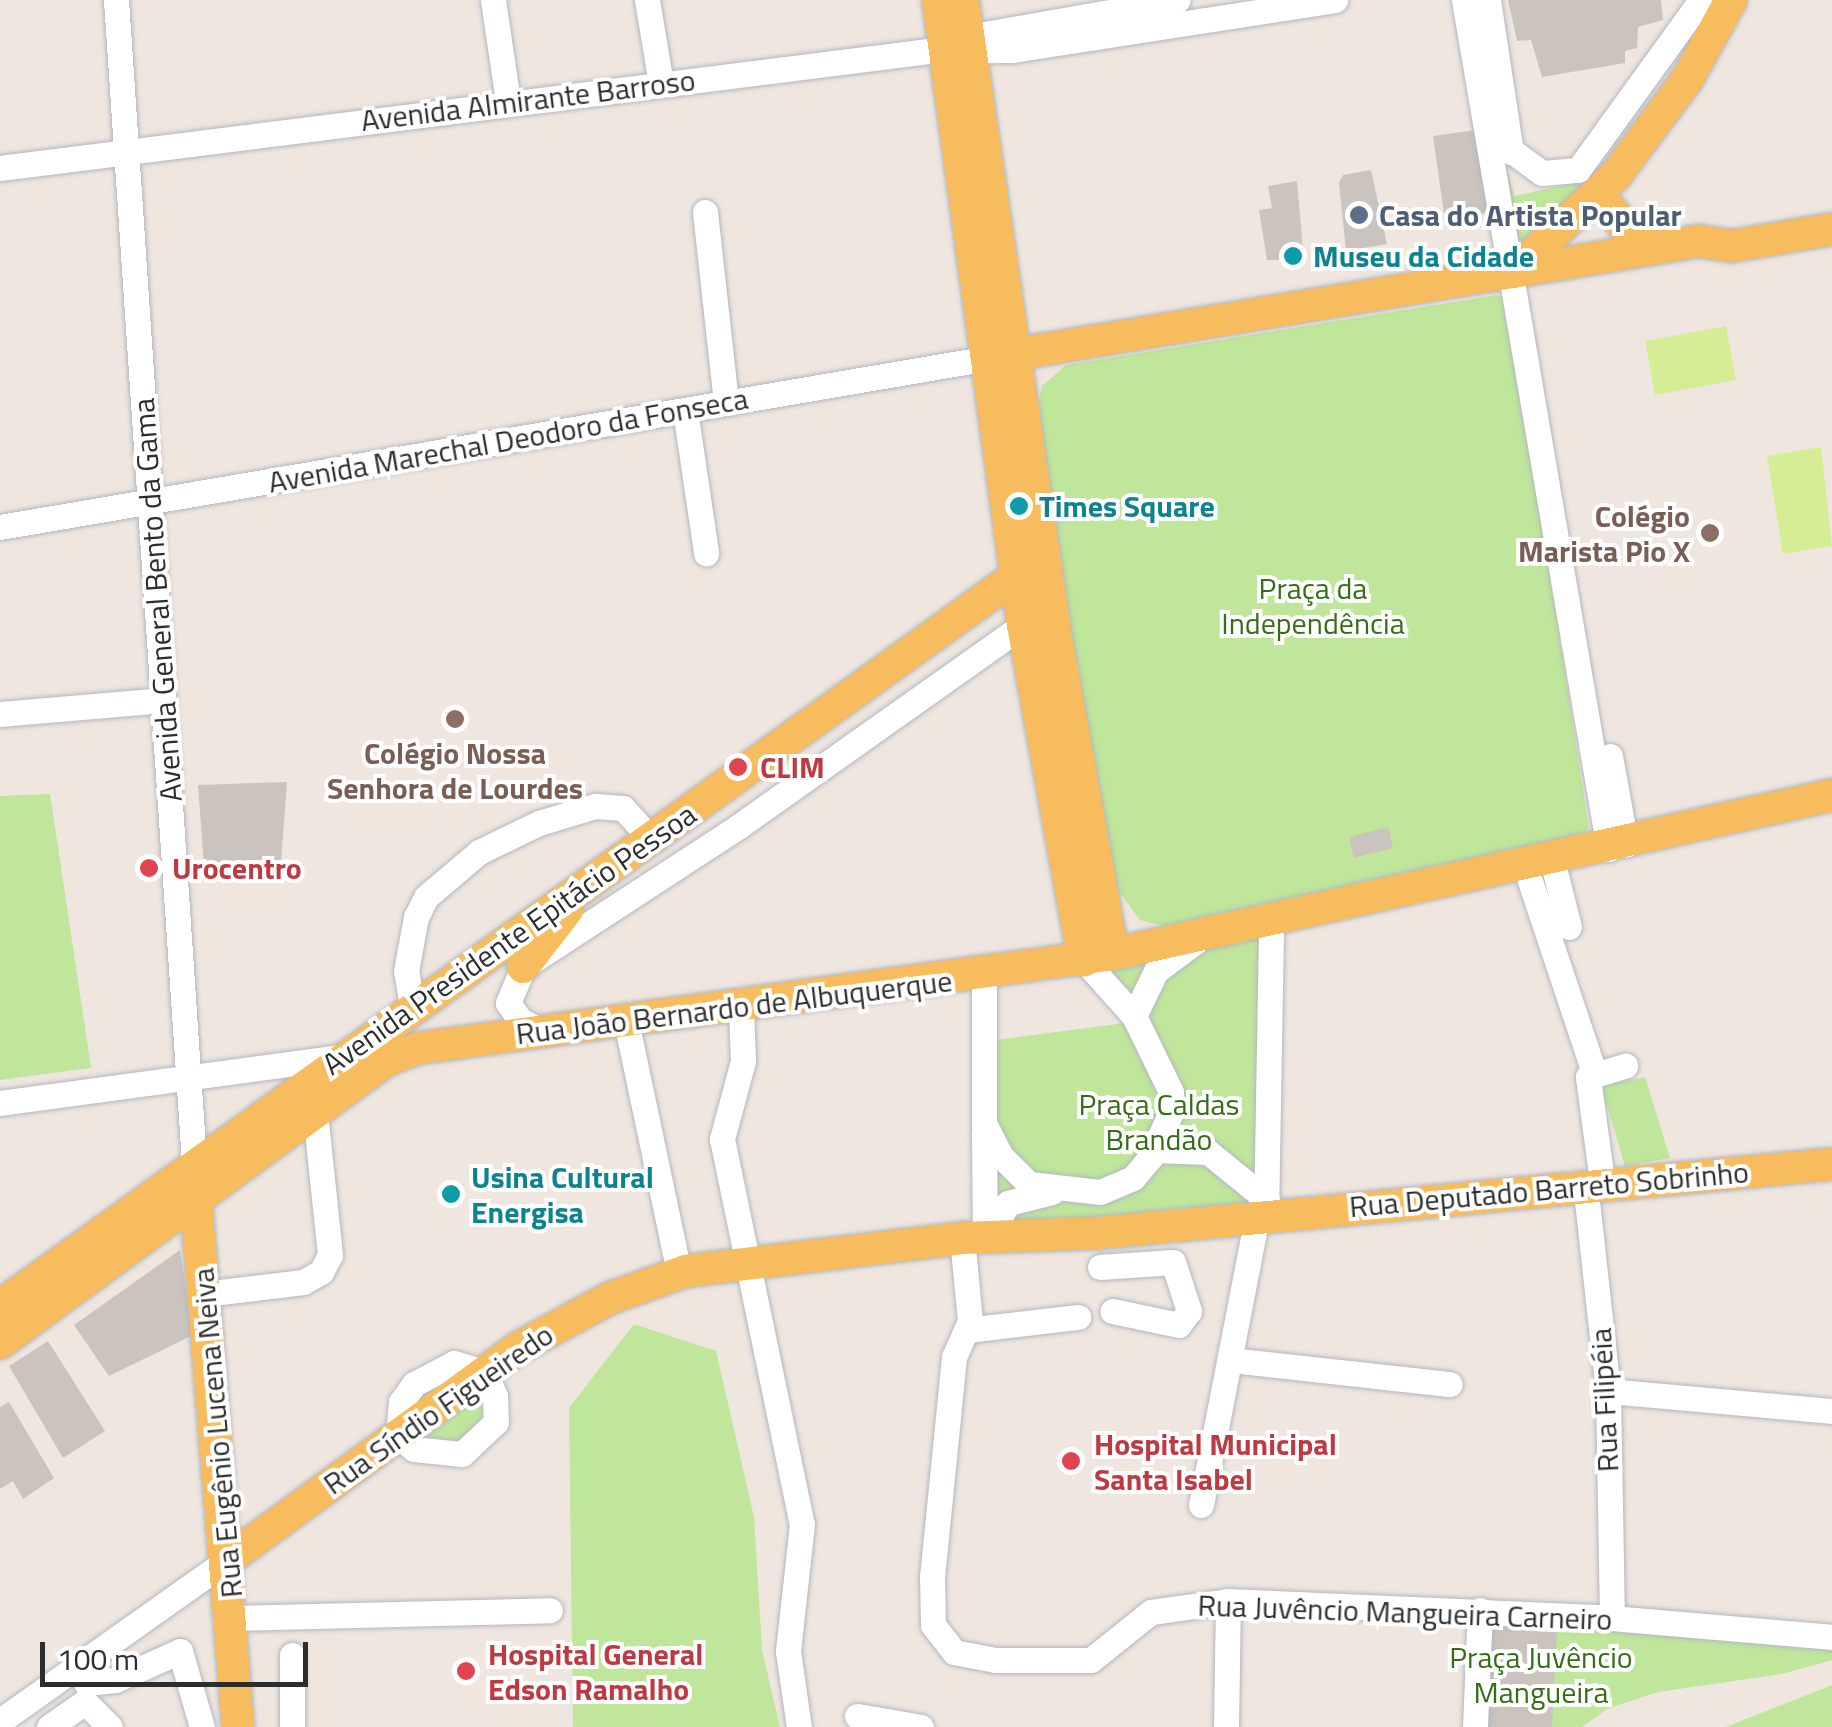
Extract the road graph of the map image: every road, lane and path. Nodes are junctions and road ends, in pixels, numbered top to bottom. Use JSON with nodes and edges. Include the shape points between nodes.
{"nodes":[{"id":1,"x":116,"y":0,"type":"edge"},
{"id":2,"x":493,"y":0,"type":"edge"},
{"id":3,"x":647,"y":0,"type":"edge"},
{"id":4,"x":938,"y":0,"type":"edge"},
{"id":5,"x":963,"y":0,"type":"edge"},
{"id":6,"x":1178,"y":0,"type":"edge"},
{"id":7,"x":1336,"y":0,"type":"edge"},
{"id":8,"x":1464,"y":0,"type":"edge"},
{"id":9,"x":1488,"y":0,"type":"edge"},
{"id":10,"x":1719,"y":3,"type":"edge"},
{"id":11,"x":952,"y":47,"type":"junction"},
{"id":12,"x":661,"y":84,"type":"junction"},
{"id":13,"x":508,"y":101,"type":"junction"},
{"id":14,"x":1490,"y":135,"type":"junction"},
{"id":15,"x":127,"y":148,"type":"junction"},
{"id":16,"x":1511,"y":152,"type":"junction"},
{"id":17,"x":0,"y":168,"type":"edge"},
{"id":18,"x":1588,"y":182,"type":"junction"},
{"id":19,"x":1832,"y":207,"type":"edge"},
{"id":20,"x":704,"y":212,"type":"dead end"},
{"id":21,"x":1832,"y":228,"type":"edge"},
{"id":22,"x":1699,"y":241,"type":"junction"},
{"id":23,"x":1658,"y":248,"type":"junction"},
{"id":24,"x":1520,"y":271,"type":"junction"},
{"id":25,"x":1002,"y":357,"type":"junction"},
{"id":26,"x":726,"y":403,"type":"junction"},
{"id":27,"x":685,"y":410,"type":"junction"},
{"id":28,"x":150,"y":501,"type":"junction"},
{"id":29,"x":0,"y":527,"type":"edge"},
{"id":30,"x":706,"y":553,"type":"dead end"},
{"id":31,"x":1020,"y":574,"type":"junction"},
{"id":32,"x":1023,"y":625,"type":"junction"},
{"id":33,"x":164,"y":700,"type":"junction"},
{"id":34,"x":0,"y":714,"type":"edge"},
{"id":35,"x":1832,"y":795,"type":"edge"},
{"id":36,"x":650,"y":838,"type":"junction"},
{"id":37,"x":1618,"y":846,"type":"junction"},
{"id":38,"x":1539,"y":863,"type":"junction"},
{"id":39,"x":592,"y":879,"type":"junction"},
{"id":40,"x":1270,"y":921,"type":"junction"},
{"id":41,"x":1569,"y":926,"type":"dead end"},
{"id":42,"x":1204,"y":937,"type":"junction"},
{"id":43,"x":1098,"y":957,"type":"junction"},
{"id":44,"x":523,"y":967,"type":"junction"},
{"id":45,"x":984,"y":976,"type":"junction"},
{"id":46,"x":412,"y":1007,"type":"junction"},
{"id":47,"x":740,"y":1008,"type":"junction"},
{"id":48,"x":1134,"y":1016,"type":"junction"},
{"id":49,"x":626,"y":1021,"type":"junction"},
{"id":50,"x":541,"y":1031,"type":"junction"},
{"id":51,"x":342,"y":1057,"type":"junction"},
{"id":52,"x":386,"y":1060,"type":"joint"},
{"id":53,"x":1625,"y":1066,"type":"dead end"},
{"id":54,"x":1594,"y":1072,"type":"junction"},
{"id":55,"x":188,"y":1080,"type":"junction"},
{"id":56,"x":0,"y":1104,"type":"edge"},
{"id":57,"x":315,"y":1112,"type":"junction"},
{"id":58,"x":984,"y":1123,"type":"junction"},
{"id":59,"x":1155,"y":1150,"type":"junction"},
{"id":60,"x":195,"y":1164,"type":"junction"},
{"id":61,"x":1832,"y":1164,"type":"edge"},
{"id":62,"x":1593,"y":1182,"type":"junction"},
{"id":63,"x":1078,"y":1192,"type":"junction"},
{"id":64,"x":196,"y":1200,"type":"junction"},
{"id":65,"x":1264,"y":1212,"type":"junction"},
{"id":66,"x":1090,"y":1233,"type":"junction"},
{"id":67,"x":979,"y":1236,"type":"junction"},
{"id":68,"x":752,"y":1260,"type":"junction"},
{"id":69,"x":678,"y":1266,"type":"junction"},
{"id":70,"x":1100,"y":1267,"type":"dead end"},
{"id":71,"x":204,"y":1294,"type":"junction"},
{"id":72,"x":0,"y":1306,"type":"edge"},
{"id":73,"x":1112,"y":1312,"type":"dead end"},
{"id":74,"x":1078,"y":1317,"type":"dead end"},
{"id":75,"x":967,"y":1330,"type":"junction"},
{"id":76,"x":0,"y":1343,"type":"edge"},
{"id":77,"x":1231,"y":1360,"type":"junction"},
{"id":78,"x":484,"y":1372,"type":"junction"},
{"id":79,"x":1450,"y":1384,"type":"dead end"},
{"id":80,"x":1608,"y":1391,"type":"junction"},
{"id":81,"x":1832,"y":1411,"type":"edge"},
{"id":82,"x":398,"y":1436,"type":"junction"},
{"id":83,"x":1201,"y":1505,"type":"dead end"},
{"id":84,"x":226,"y":1561,"type":"junction"},
{"id":85,"x":1228,"y":1600,"type":"junction"},
{"id":86,"x":550,"y":1610,"type":"dead end"},
{"id":87,"x":1480,"y":1610,"type":"junction"},
{"id":88,"x":233,"y":1618,"type":"junction"},
{"id":89,"x":1612,"y":1618,"type":"junction"},
{"id":90,"x":1832,"y":1637,"type":"edge"},
{"id":91,"x":292,"y":1655,"type":"dead end"},
{"id":92,"x":86,"y":1683,"type":"junction"},
{"id":93,"x":856,"y":1716,"type":"dead end"},
{"id":94,"x":0,"y":1721,"type":"edge"},
{"id":95,"x":48,"y":1727,"type":"edge"},
{"id":96,"x":110,"y":1727,"type":"edge"},
{"id":97,"x":202,"y":1727,"type":"edge"},
{"id":98,"x":238,"y":1727,"type":"edge"},
{"id":99,"x":292,"y":1727,"type":"edge"},
{"id":100,"x":799,"y":1727,"type":"edge"},
{"id":101,"x":921,"y":1727,"type":"edge"},
{"id":102,"x":1226,"y":1727,"type":"edge"},
{"id":103,"x":1475,"y":1727,"type":"edge"}],
"edges":[{"from":1,"to":15,"type":"street","name":"Avenida General Bento da Gama"},
{"from":2,"to":13,"type":"street"},
{"from":3,"to":12,"type":"street"},
{"from":4,"to":11,"type":"main road"},
{"from":5,"to":11,"type":"main road"},
{"from":6,"to":11,"type":"street","name":"Avenida Almirante Barroso"},
{"from":7,"to":11,"type":"street","name":"Avenida Almirante Barroso"},
{"from":8,"to":14,"type":"street"},
{"from":9,"to":16,"type":"street"},
{"from":10,"to":18,"type":"main road","via":[[1688,78]]},
{"from":11,"to":12,"type":"street","name":"Avenida Almirante Barroso"},
{"from":11,"to":25,"type":"main road"},
{"from":12,"to":13,"type":"street","name":"Avenida Almirante Barroso"},
{"from":13,"to":15,"type":"street","name":"Avenida Almirante Barroso"},
{"from":14,"to":16,"type":"street"},
{"from":14,"to":24,"type":"street"},
{"from":15,"to":17,"type":"street","name":"Avenida Almirante Barroso"},
{"from":15,"to":28,"type":"street","name":"Avenida General Bento da Gama"},
{"from":16,"to":18,"type":"street","via":[[1542,173]]},
{"from":18,"to":23,"type":"main road","via":[[1625,228]]},
{"from":18,"to":24,"type":"main road"},
{"from":19,"to":22,"type":"main road","via":[[1728,225]]},
{"from":20,"to":26,"type":"street"},
{"from":21,"to":22,"type":"main road","via":[[1732,246]]},
{"from":22,"to":23,"type":"main road"},
{"from":23,"to":24,"type":"main road"},
{"from":24,"to":25,"type":"main road"},
{"from":24,"to":37,"type":"street","via":[[1557,564]]},
{"from":25,"to":26,"type":"street","name":"Avenida Marechal Deodoro da Fonseca"},
{"from":25,"to":31,"type":"main road"},
{"from":25,"to":43,"type":"main road","via":[[1056,644]]},
{"from":26,"to":27,"type":"street","name":"Avenida Marechal Deodoro da Fonseca"},
{"from":27,"to":28,"type":"street","name":"Avenida Marechal Deodoro da Fonseca"},
{"from":27,"to":30,"type":"street"},
{"from":28,"to":29,"type":"street","name":"Avenida Marechal Deodoro da Fonseca"},
{"from":28,"to":33,"type":"street","name":"Avenida General Bento da Gama"},
{"from":31,"to":32,"type":"main road"},
{"from":31,"to":36,"type":"main road","name":"Avenida Presidente Epitácio Pessoa"},
{"from":32,"to":43,"type":"main road"},
{"from":32,"to":44,"type":"street","name":"Avenida Presidente Epitácio Pessoa","via":[[739,826]]},
{"from":33,"to":34,"type":"street"},
{"from":33,"to":55,"type":"street","name":"Avenida General Bento da Gama"},
{"from":35,"to":37,"type":"main road"},
{"from":36,"to":39,"type":"main road","name":"Avenida Presidente Epitácio Pessoa"},
{"from":36,"to":46,"type":"street","via":[[623,808],[595,806],[539,822],[465,862],[426,897],[416,918],[406,971]]},
{"from":37,"to":38,"type":"main road"},
{"from":38,"to":40,"type":"main road"},
{"from":38,"to":41,"type":"street"},
{"from":38,"to":54,"type":"street","name":"Rua Filipéia"},
{"from":39,"to":44,"type":"main road"},
{"from":39,"to":46,"type":"main road","name":"Avenida Presidente Epitácio Pessoa"},
{"from":40,"to":42,"type":"main road"},
{"from":40,"to":65,"type":"street"},
{"from":42,"to":43,"type":"main road"},
{"from":42,"to":48,"type":"street","via":[[1156,971]]},
{"from":43,"to":45,"type":"main road","name":"Rua João Bernardo de Albuquerque"},
{"from":43,"to":48,"type":"street"},
{"from":44,"to":50,"type":"street","name":"Avenida Presidente Epitácio Pessoa","via":[[508,1003],[520,1020]]},
{"from":45,"to":47,"type":"main road","name":"Rua João Bernardo de Albuquerque"},
{"from":45,"to":58,"type":"street"},
{"from":46,"to":51,"type":"main road","name":"Avenida Presidente Epitácio Pessoa"},
{"from":47,"to":49,"type":"main road","name":"Rua João Bernardo de Albuquerque"},
{"from":47,"to":68,"type":"street","via":[[743,1061],[722,1139]]},
{"from":48,"to":59,"type":"street","via":[[1171,1092],[1171,1112]]},
{"from":49,"to":50,"type":"main road","name":"Rua João Bernardo de Albuquerque"},
{"from":49,"to":69,"type":"street"},
{"from":50,"to":52,"type":"main road","name":"Rua João Bernardo de Albuquerque","via":[[419,1048]]},
{"from":51,"to":55,"type":"street"},
{"from":51,"to":60,"type":"main road","name":"Avenida Presidente Epitácio Pessoa"},
{"from":52,"to":57,"type":"main road","name":"Avenida Presidente Epitácio Pessoa"},
{"from":53,"to":54,"type":"street"},
{"from":54,"to":62,"type":"street","name":"Rua Filipéia","via":[[1588,1084]]},
{"from":55,"to":56,"type":"street"},
{"from":55,"to":60,"type":"street","name":"Avenida General Bento da Gama"},
{"from":57,"to":64,"type":"main road","name":"Avenida Presidente Epitácio Pessoa"},
{"from":57,"to":71,"type":"street","via":[[330,1256],[322,1272],[303,1282]]},
{"from":58,"to":63,"type":"street","via":[[1014,1175]]},
{"from":58,"to":67,"type":"street"},
{"from":59,"to":63,"type":"street","via":[[1134,1178]]},
{"from":59,"to":65,"type":"street","via":[[1208,1152]]},
{"from":60,"to":64,"type":"street","name":"Avenida General Bento da Gama"},
{"from":60,"to":72,"type":"main road","name":"Avenida Presidente Epitácio Pessoa"},
{"from":61,"to":62,"type":"main road","name":"Rua Deputado Barreto Sobrinho"},
{"from":62,"to":65,"type":"main road","name":"Rua Deputado Barreto Sobrinho"},
{"from":62,"to":80,"type":"street","name":"Rua Filipéia"},
{"from":63,"to":66,"type":"street","via":[[1071,1216]]},
{"from":63,"to":67,"type":"street","via":[[1008,1204]]},
{"from":64,"to":71,"type":"main road","name":"Rua Eugênio Lucena Neiva"},
{"from":64,"to":76,"type":"main road","name":"Avenida Presidente Epitácio Pessoa"},
{"from":65,"to":66,"type":"main road"},
{"from":65,"to":77,"type":"street"},
{"from":66,"to":67,"type":"main road"},
{"from":67,"to":68,"type":"main road","name":"Rua Síndio Figueiredo"},
{"from":67,"to":75,"type":"street","name":"Rua Juvêncio Mangueira Carneiro"},
{"from":68,"to":69,"type":"main road","name":"Rua Síndio Figueiredo"},
{"from":68,"to":100,"type":"street","via":[[802,1524],[788,1651]]},
{"from":69,"to":78,"type":"main road","name":"Rua Síndio Figueiredo","via":[[562,1321]]},
{"from":70,"to":73,"type":"street","via":[[1173,1262],[1189,1312],[1179,1325]]},
{"from":71,"to":84,"type":"main road","name":"Rua Eugênio Lucena Neiva"},
{"from":74,"to":75,"type":"street"},
{"from":75,"to":85,"type":"street","name":"Rua Juvêncio Mangueira Carneiro","via":[[954,1357],[937,1482],[933,1625],[954,1652],[995,1660],[1090,1660],[1151,1612]]},
{"from":77,"to":79,"type":"street"},
{"from":77,"to":83,"type":"street"},
{"from":78,"to":82,"type":"main road","name":"Rua Síndio Figueiredo"},
{"from":78,"to":82,"type":"street","via":[[495,1396],[496,1422],[479,1444],[444,1456],[414,1450]]},
{"from":80,"to":81,"type":"street"},
{"from":80,"to":89,"type":"street","name":"Rua Filipéia"},
{"from":82,"to":84,"type":"main road","name":"Rua Síndio Figueiredo"},
{"from":84,"to":88,"type":"main road","name":"Rua Eugênio Lucena Neiva"},
{"from":84,"to":92,"type":"street"},
{"from":85,"to":87,"type":"street","name":"Rua Juvêncio Mangueira Carneiro"},
{"from":85,"to":102,"type":"street"},
{"from":86,"to":88,"type":"street"},
{"from":87,"to":89,"type":"street","name":"Rua Juvêncio Mangueira Carneiro"},
{"from":87,"to":103,"type":"street"},
{"from":88,"to":98,"type":"main road","name":"Rua Eugênio Lucena Neiva"},
{"from":89,"to":90,"type":"street","name":"Rua Juvêncio Mangueira Carneiro"},
{"from":91,"to":99,"type":"street"},
{"from":92,"to":94,"type":"street"},
{"from":92,"to":95,"type":"street"},
{"from":92,"to":96,"type":"street"},
{"from":92,"to":97,"type":"street","via":[[115,1680],[180,1651]]},
{"from":93,"to":101,"type":"street"}]}
